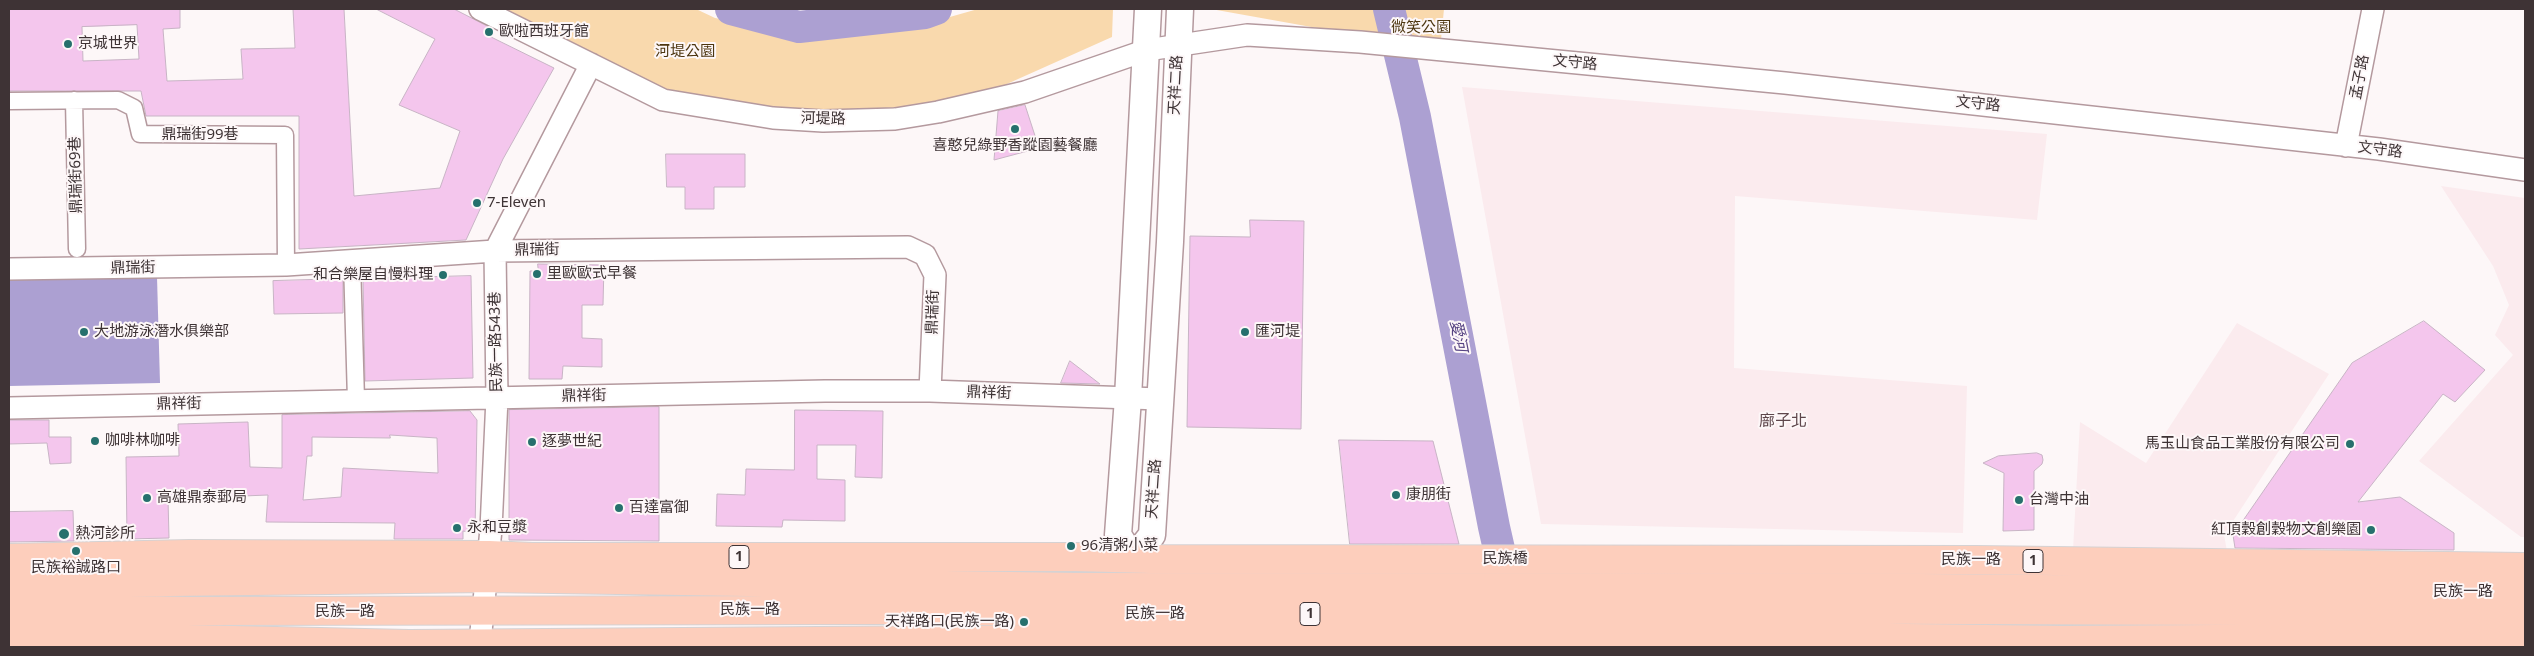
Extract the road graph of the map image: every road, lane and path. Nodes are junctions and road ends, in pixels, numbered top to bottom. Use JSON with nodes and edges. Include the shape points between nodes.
{"nodes":[{"id":1,"x":480,"y":9,"type":"edge"},
{"id":2,"x":1148,"y":9,"type":"edge"},
{"id":3,"x":1180,"y":9,"type":"edge"},
{"id":4,"x":2373,"y":9,"type":"edge"},
{"id":5,"x":1178,"y":44,"type":"junction"},
{"id":6,"x":1147,"y":50,"type":"junction"},
{"id":7,"x":591,"y":64,"type":"junction"},
{"id":8,"x":74,"y":100,"type":"junction"},
{"id":9,"x":9,"y":101,"type":"edge"},
{"id":10,"x":2346,"y":146,"type":"junction"},
{"id":11,"x":2525,"y":170,"type":"edge"},
{"id":12,"x":77,"y":249,"type":"dead end"},
{"id":13,"x":495,"y":251,"type":"junction"},
{"id":14,"x":352,"y":261,"type":"junction"},
{"id":15,"x":286,"y":265,"type":"junction"},
{"id":16,"x":9,"y":268,"type":"edge"},
{"id":17,"x":930,"y":391,"type":"junction"},
{"id":18,"x":497,"y":398,"type":"junction"},
{"id":19,"x":1128,"y":398,"type":"junction"},
{"id":20,"x":1160,"y":399,"type":"junction"},
{"id":21,"x":356,"y":400,"type":"junction"},
{"id":22,"x":9,"y":408,"type":"edge"},
{"id":23,"x":9,"y":558,"type":"edge"},
{"id":24,"x":1460,"y":558,"type":"junction"},
{"id":25,"x":1133,"y":559,"type":"junction"},
{"id":26,"x":1541,"y":559,"type":"joint"},
{"id":27,"x":2087,"y":562,"type":"junction"},
{"id":28,"x":488,"y":566,"type":"junction"},
{"id":29,"x":2525,"y":567,"type":"edge"},
{"id":30,"x":9,"y":584,"type":"edge"},
{"id":31,"x":1131,"y":588,"type":"junction"},
{"id":32,"x":1465,"y":588,"type":"junction"},
{"id":33,"x":2089,"y":590,"type":"junction"},
{"id":34,"x":2525,"y":593,"type":"edge"},
{"id":35,"x":2402,"y":602,"type":"junction"},
{"id":36,"x":9,"y":608,"type":"edge"},
{"id":37,"x":483,"y":611,"type":"junction"},
{"id":38,"x":2218,"y":611,"type":"junction"},
{"id":39,"x":1551,"y":612,"type":"junction"},
{"id":40,"x":2525,"y":612,"type":"edge"},
{"id":41,"x":1128,"y":634,"type":"edge"},
{"id":42,"x":9,"y":635,"type":"edge"},
{"id":43,"x":2525,"y":637,"type":"edge"},
{"id":44,"x":2219,"y":639,"type":"junction"},
{"id":45,"x":480,"y":642,"type":"junction"}],
"edges":[{"from":1,"to":7,"type":"street","name":"河堤路"},
{"from":2,"to":6,"type":"street","name":"天祥二路"},
{"from":3,"to":5,"type":"street","name":"天祥二路"},
{"from":4,"to":10,"type":"street","name":"孟子路"},
{"from":5,"to":6,"type":"street","name":"河堤路"},
{"from":5,"to":10,"type":"street","name":"文守路","via":[[1247,35],[1360,42],[1786,83]]},
{"from":5,"to":20,"type":"street","name":"天祥二路"},
{"from":6,"to":7,"type":"street","name":"河堤路","via":[[974,105],[895,119],[823,121],[773,118],[663,100]]},
{"from":6,"to":19,"type":"street","name":"天祥二路"},
{"from":7,"to":13,"type":"street","name":"民族一路543巷"},
{"from":8,"to":9,"type":"street","name":"鼎瑞街99巷"},
{"from":8,"to":12,"type":"street","name":"鼎瑞街69巷"},
{"from":8,"to":15,"type":"street","name":"鼎瑞街99巷","via":[[118,100],[134,108],[140,134],[284,136]]},
{"from":10,"to":11,"type":"street","name":"文守路"},
{"from":13,"to":14,"type":"street","name":"鼎瑞街"},
{"from":13,"to":17,"type":"street","name":"鼎瑞街","via":[[908,247],[925,255],[935,275]]},
{"from":13,"to":18,"type":"street","name":"民族一路543巷"},
{"from":14,"to":15,"type":"street","name":"鼎瑞街"},
{"from":14,"to":21,"type":"street"},
{"from":15,"to":16,"type":"street","name":"鼎瑞街"},
{"from":17,"to":18,"type":"street","name":"鼎祥街","via":[[825,390]]},
{"from":17,"to":19,"type":"street","name":"鼎祥街"},
{"from":18,"to":21,"type":"street","name":"鼎祥街"},
{"from":18,"to":28,"type":"street","name":"民族一路543巷"},
{"from":19,"to":20,"type":"street","name":"鼎祥街"},
{"from":19,"to":25,"type":"street","name":"天祥二路","via":[[1118,535]]},
{"from":20,"to":25,"type":"street","name":"天祥二路","via":[[1152,535]]},
{"from":21,"to":22,"type":"street","name":"鼎祥街"},
{"from":23,"to":28,"type":"main road","name":"民族一路","number":"1","via":[[189,554]]},
{"from":24,"to":25,"type":"main road","name":"民族一路","number":"1"},
{"from":24,"to":26,"type":"main road","name":"民族橋","number":"1"},
{"from":24,"to":32,"type":"main road"},
{"from":25,"to":28,"type":"main road","name":"民族一路","number":"1","via":[[532,557]]},
{"from":25,"to":31,"type":"street"},
{"from":26,"to":27,"type":"main road","name":"民族一路","number":"1"},
{"from":27,"to":33,"type":"main road"},
{"from":27,"to":35,"type":"main road","name":"民族一路","number":"1"},
{"from":28,"to":30,"type":"main road","name":"民族一路","number":"1"},
{"from":28,"to":31,"type":"main road","name":"民族一路","number":"1"},
{"from":28,"to":37,"type":"street","name":"民族一路543巷"},
{"from":29,"to":35,"type":"main road","name":"民族一路","number":"1"},
{"from":31,"to":32,"type":"main road","name":"民族一路","number":"1"},
{"from":31,"to":41,"type":"street"},
{"from":32,"to":39,"type":"main road","name":"民族橋","number":"1"},
{"from":33,"to":35,"type":"main road","name":"民族一路","number":"1"},
{"from":33,"to":39,"type":"main road","name":"民族一路","number":"1"},
{"from":34,"to":35,"type":"main road","name":"民族一路","number":"1"},
{"from":35,"to":38,"type":"main road","name":"民族一路","number":"1"},
{"from":35,"to":40,"type":"main road","name":"民族一路","number":"1"},
{"from":35,"to":43,"type":"main road","name":"民族一路","number":"1"},
{"from":35,"to":44,"type":"main road","name":"民族一路","number":"1"},
{"from":36,"to":37,"type":"main road","name":"民族一路","number":"1"},
{"from":37,"to":41,"type":"main road","name":"民族一路","number":"1","via":[[914,610]]},
{"from":37,"to":45,"type":"street","name":"民族一路543巷"},
{"from":38,"to":39,"type":"main road","name":"民族一路","number":"1","via":[[1695,609]]},
{"from":38,"to":44,"type":"main road"},
{"from":39,"to":41,"type":"main road","name":"民族一路","number":"1","via":[[1497,625]]},
{"from":39,"to":44,"type":"main road","name":"民族一路","number":"1","via":[[1750,636]]},
{"from":41,"to":45,"type":"main road","name":"民族一路","number":"1"},
{"from":42,"to":45,"type":"main road","name":"民族一路","number":"1"}]}
